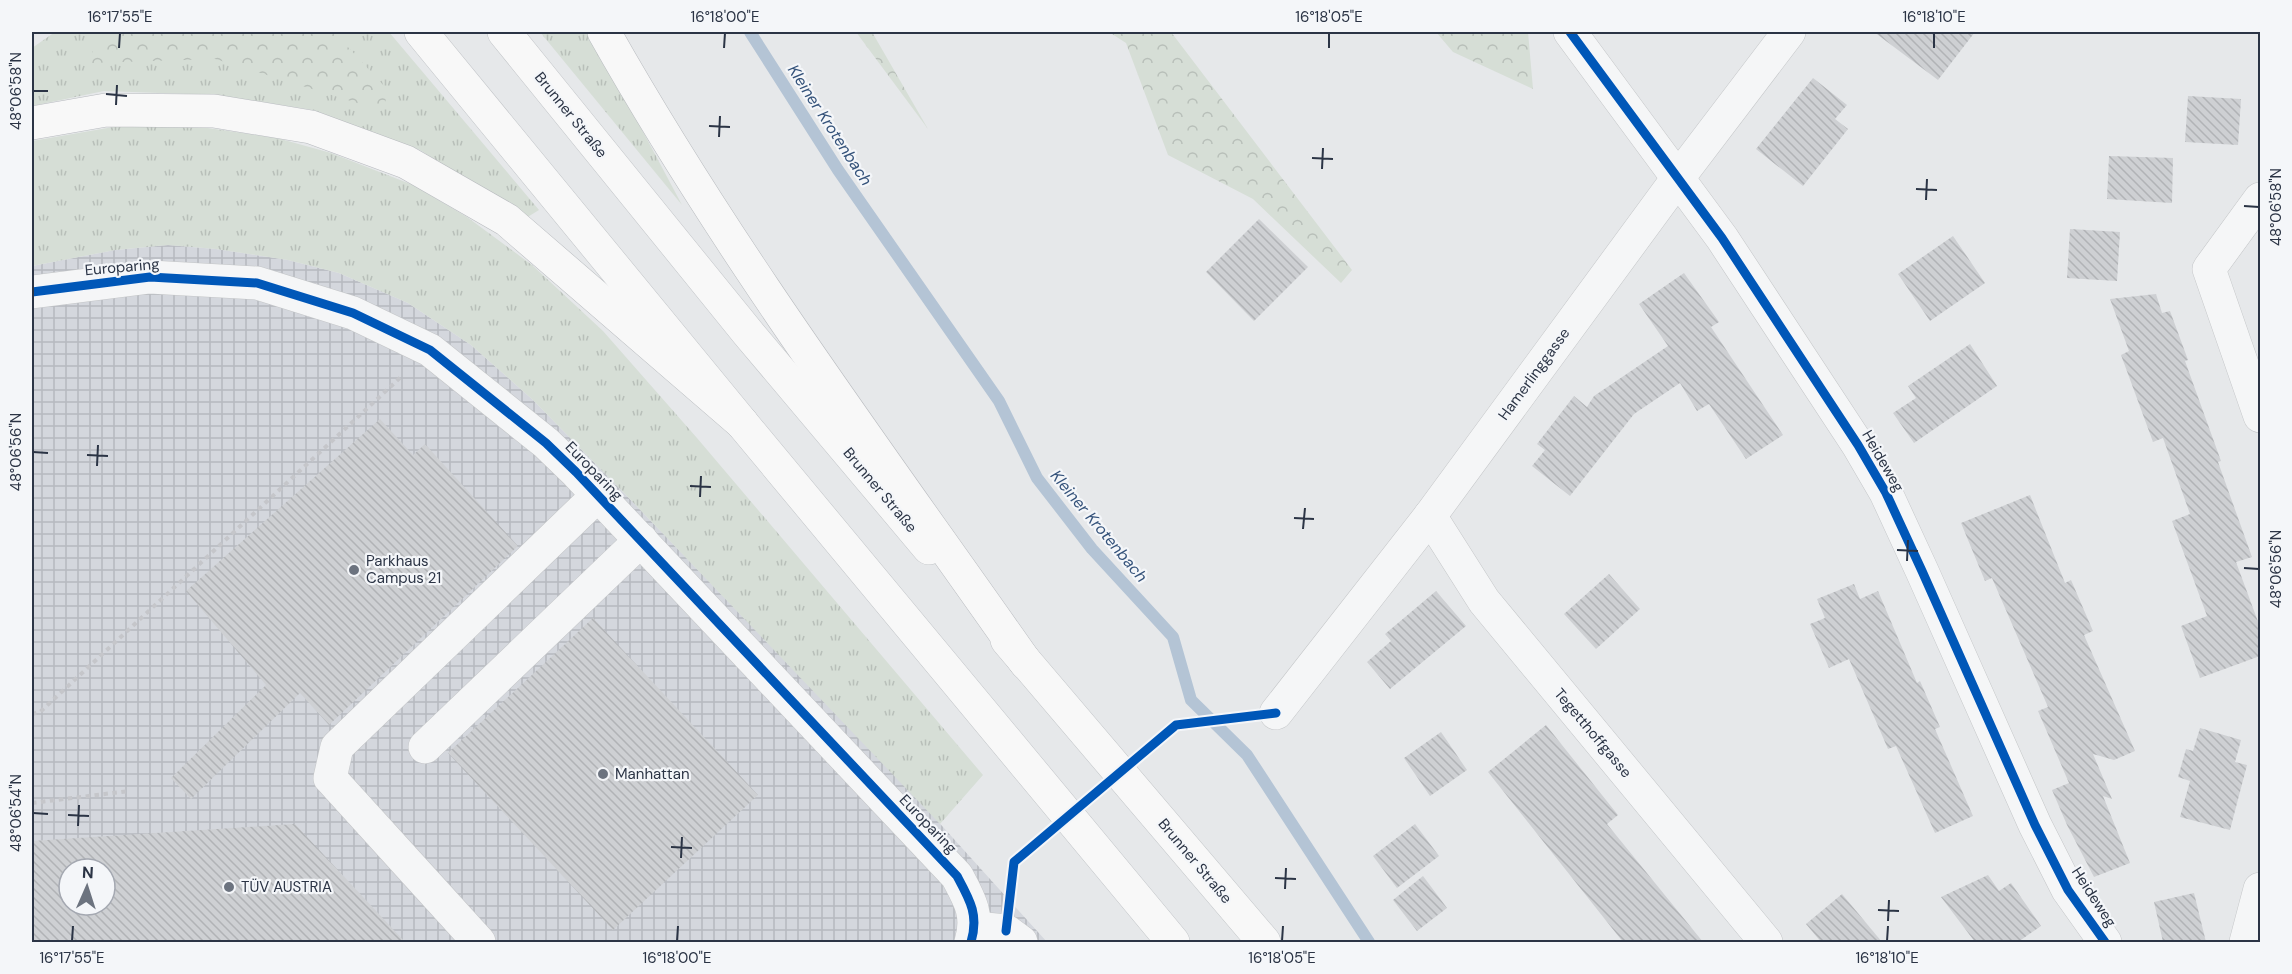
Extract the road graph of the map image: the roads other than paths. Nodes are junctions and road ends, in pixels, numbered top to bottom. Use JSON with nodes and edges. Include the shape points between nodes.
{"nodes":[{"id":1,"x":421,"y":32,"type":"edge"},
{"id":2,"x":504,"y":32,"type":"edge"},
{"id":3,"x":604,"y":32,"type":"edge"},
{"id":4,"x":1570,"y":32,"type":"edge"},
{"id":5,"x":1789,"y":32,"type":"edge"},
{"id":6,"x":32,"y":123,"type":"edge"},
{"id":7,"x":1678,"y":178,"type":"junction"},
{"id":8,"x":2260,"y":199,"type":"edge"},
{"id":9,"x":32,"y":292,"type":"edge"},
{"id":10,"x":2260,"y":416,"type":"edge"},
{"id":11,"x":742,"y":423,"type":"junction"},
{"id":12,"x":597,"y":495,"type":"junction"},
{"id":13,"x":1430,"y":516,"type":"junction"},
{"id":14,"x":641,"y":540,"type":"junction"},
{"id":15,"x":1026,"y":663,"type":"junction"},
{"id":16,"x":1276,"y":713,"type":"dead end"},
{"id":17,"x":425,"y":747,"type":"dead end"},
{"id":18,"x":2260,"y":889,"type":"edge"},
{"id":19,"x":972,"y":924,"type":"edge"},
{"id":20,"x":479,"y":942,"type":"edge"},
{"id":21,"x":1021,"y":942,"type":"edge"},
{"id":22,"x":1173,"y":942,"type":"edge"},
{"id":23,"x":1264,"y":942,"type":"edge"},
{"id":24,"x":1766,"y":942,"type":"edge"},
{"id":25,"x":2105,"y":942,"type":"edge"},
{"id":26,"x":2246,"y":942,"type":"edge"}],
"edges":[{"from":1,"to":11,"type":"main road"},
{"from":2,"to":15,"type":"main road","name":"Brunner Straße","via":[[748,333]]},
{"from":3,"to":15,"type":"main road","via":[[644,103],[777,309]]},
{"from":4,"to":7,"type":"street","name":"Heideweg"},
{"from":5,"to":7,"type":"street","name":"Hamerlinggasse"},
{"from":6,"to":11,"type":"main road","via":[[106,110],[214,111],[311,127],[405,162],[507,220]]},
{"from":7,"to":13,"type":"street","name":"Hamerlinggasse"},
{"from":7,"to":25,"type":"street","name":"Heideweg","via":[[1722,238],[1886,494],[2035,825],[2068,890]]},
{"from":8,"to":10,"type":"street","via":[[2209,269]]},
{"from":9,"to":12,"type":"street","name":"Europaring","via":[[150,277],[257,283],[353,313],[430,350],[546,443]]},
{"from":11,"to":22,"type":"main road"},
{"from":12,"to":14,"type":"street","name":"Europaring"},
{"from":12,"to":20,"type":"street","via":[[337,747],[330,778]]},
{"from":13,"to":16,"type":"street","name":"Hamerlinggasse"},
{"from":13,"to":24,"type":"street","name":"Tegetthoffgasse","via":[[1484,600]]},
{"from":14,"to":17,"type":"street"},
{"from":14,"to":19,"type":"street","name":"Europaring","via":[[957,876]]},
{"from":15,"to":23,"type":"main road","name":"Brunner Straße"},
{"from":18,"to":26,"type":"street"},
{"from":19,"to":21,"type":"street","via":[[1006,931]]}]}
